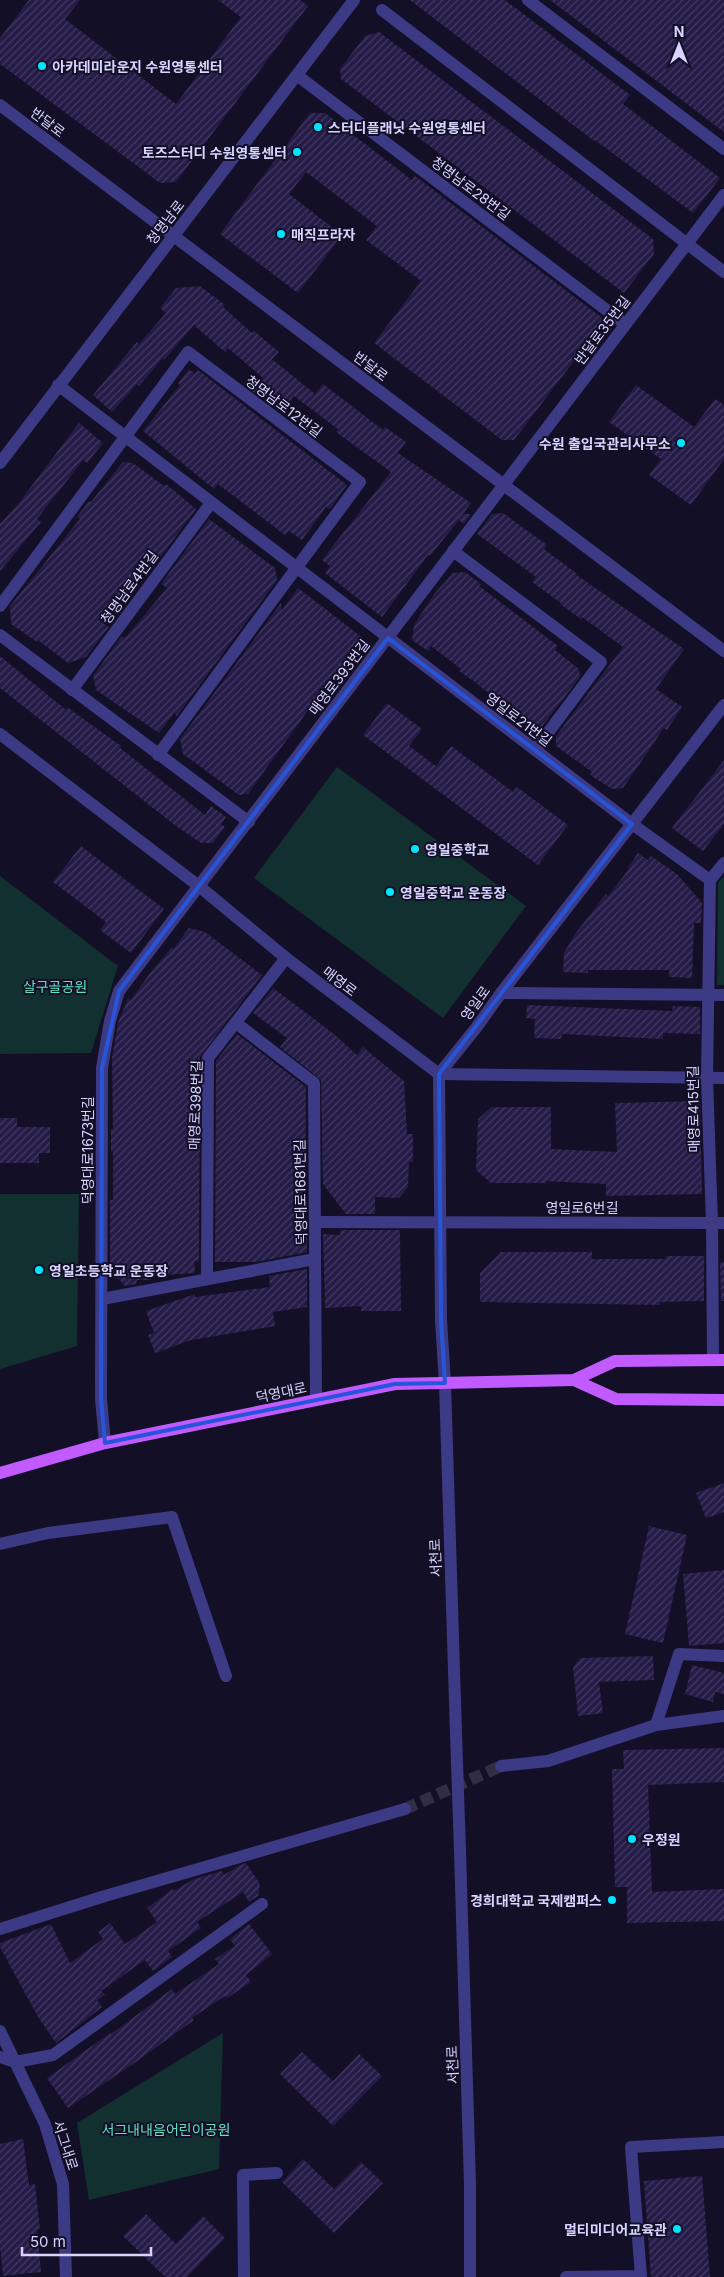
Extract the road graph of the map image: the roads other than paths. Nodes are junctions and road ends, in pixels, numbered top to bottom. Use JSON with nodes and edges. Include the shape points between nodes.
{"nodes":[{"id":1,"x":354,"y":0,"type":"edge"},
{"id":2,"x":528,"y":0,"type":"edge"},
{"id":3,"x":382,"y":10,"type":"dead end"},
{"id":4,"x":298,"y":76,"type":"junction"},
{"id":5,"x":0,"y":106,"type":"edge"},
{"id":6,"x":724,"y":149,"type":"edge"},
{"id":7,"x":724,"y":195,"type":"edge"},
{"id":8,"x":173,"y":235,"type":"junction"},
{"id":9,"x":687,"y":243,"type":"junction"},
{"id":10,"x":724,"y":272,"type":"edge"},
{"id":11,"x":625,"y":324,"type":"junction"},
{"id":12,"x":58,"y":385,"type":"junction"},
{"id":13,"x":125,"y":436,"type":"junction"},
{"id":14,"x":0,"y":463,"type":"edge"},
{"id":15,"x":503,"y":484,"type":"junction"},
{"id":16,"x":211,"y":503,"type":"junction"},
{"id":17,"x":453,"y":551,"type":"junction"},
{"id":18,"x":296,"y":568,"type":"junction"},
{"id":19,"x":0,"y":606,"type":"edge"},
{"id":20,"x":0,"y":634,"type":"edge"},
{"id":21,"x":388,"y":638,"type":"junction"},
{"id":22,"x":724,"y":651,"type":"edge"},
{"id":23,"x":72,"y":690,"type":"junction"},
{"id":24,"x":724,"y":705,"type":"edge"},
{"id":25,"x":0,"y":734,"type":"edge"},
{"id":26,"x":536,"y":750,"type":"junction"},
{"id":27,"x":158,"y":755,"type":"junction"},
{"id":28,"x":249,"y":822,"type":"junction"},
{"id":29,"x":632,"y":824,"type":"junction"},
{"id":30,"x":724,"y":863,"type":"edge"},
{"id":31,"x":710,"y":880,"type":"junction"},
{"id":32,"x":200,"y":887,"type":"junction"},
{"id":33,"x":286,"y":958,"type":"junction"},
{"id":34,"x":501,"y":993,"type":"junction"},
{"id":35,"x":708,"y":995,"type":"junction"},
{"id":36,"x":724,"y":995,"type":"edge"},
{"id":37,"x":236,"y":1023,"type":"junction"},
{"id":38,"x":439,"y":1074,"type":"junction"},
{"id":39,"x":707,"y":1078,"type":"junction"},
{"id":40,"x":724,"y":1078,"type":"edge"},
{"id":41,"x":315,"y":1222,"type":"junction"},
{"id":42,"x":440,"y":1222,"type":"junction"},
{"id":43,"x":718,"y":1223,"type":"edge"},
{"id":44,"x":315,"y":1258,"type":"junction"},
{"id":45,"x":207,"y":1279,"type":"junction"},
{"id":46,"x":102,"y":1299,"type":"junction"},
{"id":47,"x":719,"y":1360,"type":"edge"},
{"id":48,"x":574,"y":1380,"type":"junction"},
{"id":49,"x":445,"y":1383,"type":"junction"},
{"id":50,"x":316,"y":1400,"type":"junction"},
{"id":51,"x":724,"y":1400,"type":"edge"},
{"id":52,"x":105,"y":1443,"type":"junction"},
{"id":53,"x":0,"y":1473,"type":"edge"},
{"id":54,"x":0,"y":1544,"type":"edge"},
{"id":55,"x":724,"y":1656,"type":"edge"},
{"id":56,"x":226,"y":1676,"type":"dead end"},
{"id":57,"x":724,"y":1716,"type":"edge"},
{"id":58,"x":656,"y":1725,"type":"junction"},
{"id":59,"x":501,"y":1766,"type":"tunnel mouth"},
{"id":60,"x":405,"y":1809,"type":"tunnel mouth"},
{"id":61,"x":262,"y":1904,"type":"dead end"},
{"id":62,"x":0,"y":1929,"type":"edge"},
{"id":63,"x":0,"y":2031,"type":"edge"},
{"id":64,"x":0,"y":2057,"type":"edge"},
{"id":65,"x":15,"y":2062,"type":"junction"},
{"id":66,"x":724,"y":2142,"type":"edge"},
{"id":67,"x":277,"y":2173,"type":"dead end"},
{"id":68,"x":66,"y":2277,"type":"edge"},
{"id":69,"x":244,"y":2277,"type":"edge"},
{"id":70,"x":470,"y":2277,"type":"edge"},
{"id":71,"x":566,"y":2277,"type":"edge"}],
"edges":[{"from":1,"to":4,"type":"street","name":"청명남로"},
{"from":2,"to":6,"type":"street"},
{"from":3,"to":9,"type":"street"},
{"from":4,"to":8,"type":"street","name":"청명남로"},
{"from":4,"to":11,"type":"street","name":"청명남로28번길"},
{"from":5,"to":8,"type":"street","name":"반달로"},
{"from":7,"to":9,"type":"street","name":"반달로35번길"},
{"from":8,"to":12,"type":"street","name":"청명남로"},
{"from":8,"to":15,"type":"street","name":"반달로"},
{"from":9,"to":10,"type":"street"},
{"from":9,"to":11,"type":"street","name":"반달로35번길"},
{"from":11,"to":15,"type":"street","name":"반달로35번길"},
{"from":12,"to":13,"type":"street"},
{"from":12,"to":14,"type":"street","name":"청명남로"},
{"from":13,"to":16,"type":"street"},
{"from":13,"to":18,"type":"street","name":"청명남로12번길","via":[[188,352],[360,482]]},
{"from":13,"to":19,"type":"street"},
{"from":15,"to":17,"type":"street","name":"매영로393번길"},
{"from":15,"to":22,"type":"street","name":"반달로"},
{"from":16,"to":18,"type":"street"},
{"from":16,"to":23,"type":"street","name":"청명남로4번길"},
{"from":17,"to":21,"type":"street","name":"매영로393번길"},
{"from":17,"to":26,"type":"street","via":[[601,662]]},
{"from":18,"to":21,"type":"street"},
{"from":18,"to":27,"type":"street"},
{"from":20,"to":23,"type":"street"},
{"from":21,"to":26,"type":"street","name":"영일로21번길"},
{"from":21,"to":28,"type":"street","name":"매영로393번길"},
{"from":23,"to":27,"type":"street"},
{"from":24,"to":29,"type":"street","name":"영일로"},
{"from":25,"to":32,"type":"street","name":"매영로"},
{"from":26,"to":29,"type":"street","name":"영일로21번길"},
{"from":27,"to":28,"type":"street"},
{"from":28,"to":32,"type":"street","name":"매영로393번길"},
{"from":29,"to":31,"type":"street","name":"영일로21번길"},
{"from":29,"to":34,"type":"street","name":"영일로"},
{"from":30,"to":31,"type":"street"},
{"from":31,"to":35,"type":"street","name":"매영로415번길"},
{"from":32,"to":33,"type":"street","name":"매영로"},
{"from":32,"to":46,"type":"street","name":"덕영대로1673번길","via":[[125,982],[110,1021],[102,1068]]},
{"from":33,"to":37,"type":"street","name":"매영로398번길"},
{"from":33,"to":38,"type":"street","name":"매영로"},
{"from":34,"to":35,"type":"street"},
{"from":34,"to":38,"type":"street","name":"영일로"},
{"from":35,"to":36,"type":"street"},
{"from":35,"to":39,"type":"street","name":"매영로415번길"},
{"from":37,"to":41,"type":"street","name":"덕영대로1681번길","via":[[314,1083]]},
{"from":37,"to":45,"type":"street","name":"매영로398번길","via":[[208,1058]]},
{"from":38,"to":39,"type":"street"},
{"from":38,"to":42,"type":"street"},
{"from":39,"to":40,"type":"street"},
{"from":39,"to":43,"type":"street","name":"매영로415번길"},
{"from":41,"to":42,"type":"street","name":"영일로6번길"},
{"from":41,"to":44,"type":"street","name":"덕영대로1681번길"},
{"from":42,"to":43,"type":"street","name":"영일로6번길"},
{"from":42,"to":49,"type":"street","via":[[440,1320]]},
{"from":43,"to":47,"type":"street","name":"매영로415번길"},
{"from":44,"to":45,"type":"street"},
{"from":44,"to":50,"type":"street","name":"덕영대로1681번길"},
{"from":45,"to":46,"type":"street"},
{"from":46,"to":52,"type":"street","name":"덕영대로1673번길","via":[[101,1399]]},
{"from":47,"to":48,"type":"main road","name":"덕영대로","via":[[615,1361]]},
{"from":48,"to":49,"type":"main road","name":"덕영대로"},
{"from":48,"to":51,"type":"main road","name":"덕영대로","via":[[616,1399]]},
{"from":49,"to":50,"type":"main road","name":"덕영대로","via":[[395,1384]]},
{"from":49,"to":70,"type":"street","name":"서천로","bridge":true,"via":[[470,2185]]},
{"from":50,"to":52,"type":"main road","name":"덕영대로"},
{"from":52,"to":53,"type":"main road","name":"덕영대로"},
{"from":54,"to":56,"type":"street","via":[[48,1533],[172,1517]]},
{"from":55,"to":58,"type":"street","via":[[679,1654]]},
{"from":57,"to":58,"type":"street"},
{"from":58,"to":59,"type":"street","via":[[548,1761]]},
{"from":60,"to":62,"type":"street"},
{"from":61,"to":65,"type":"street","via":[[53,2055]]},
{"from":63,"to":65,"type":"street","name":"서그내로"},
{"from":64,"to":65,"type":"street"},
{"from":65,"to":68,"type":"street","name":"서그내로","via":[[45,2124],[63,2184]]},
{"from":66,"to":71,"type":"street","via":[[631,2147],[641,2276]]},
{"from":67,"to":69,"type":"street","via":[[243,2175]]}]}
